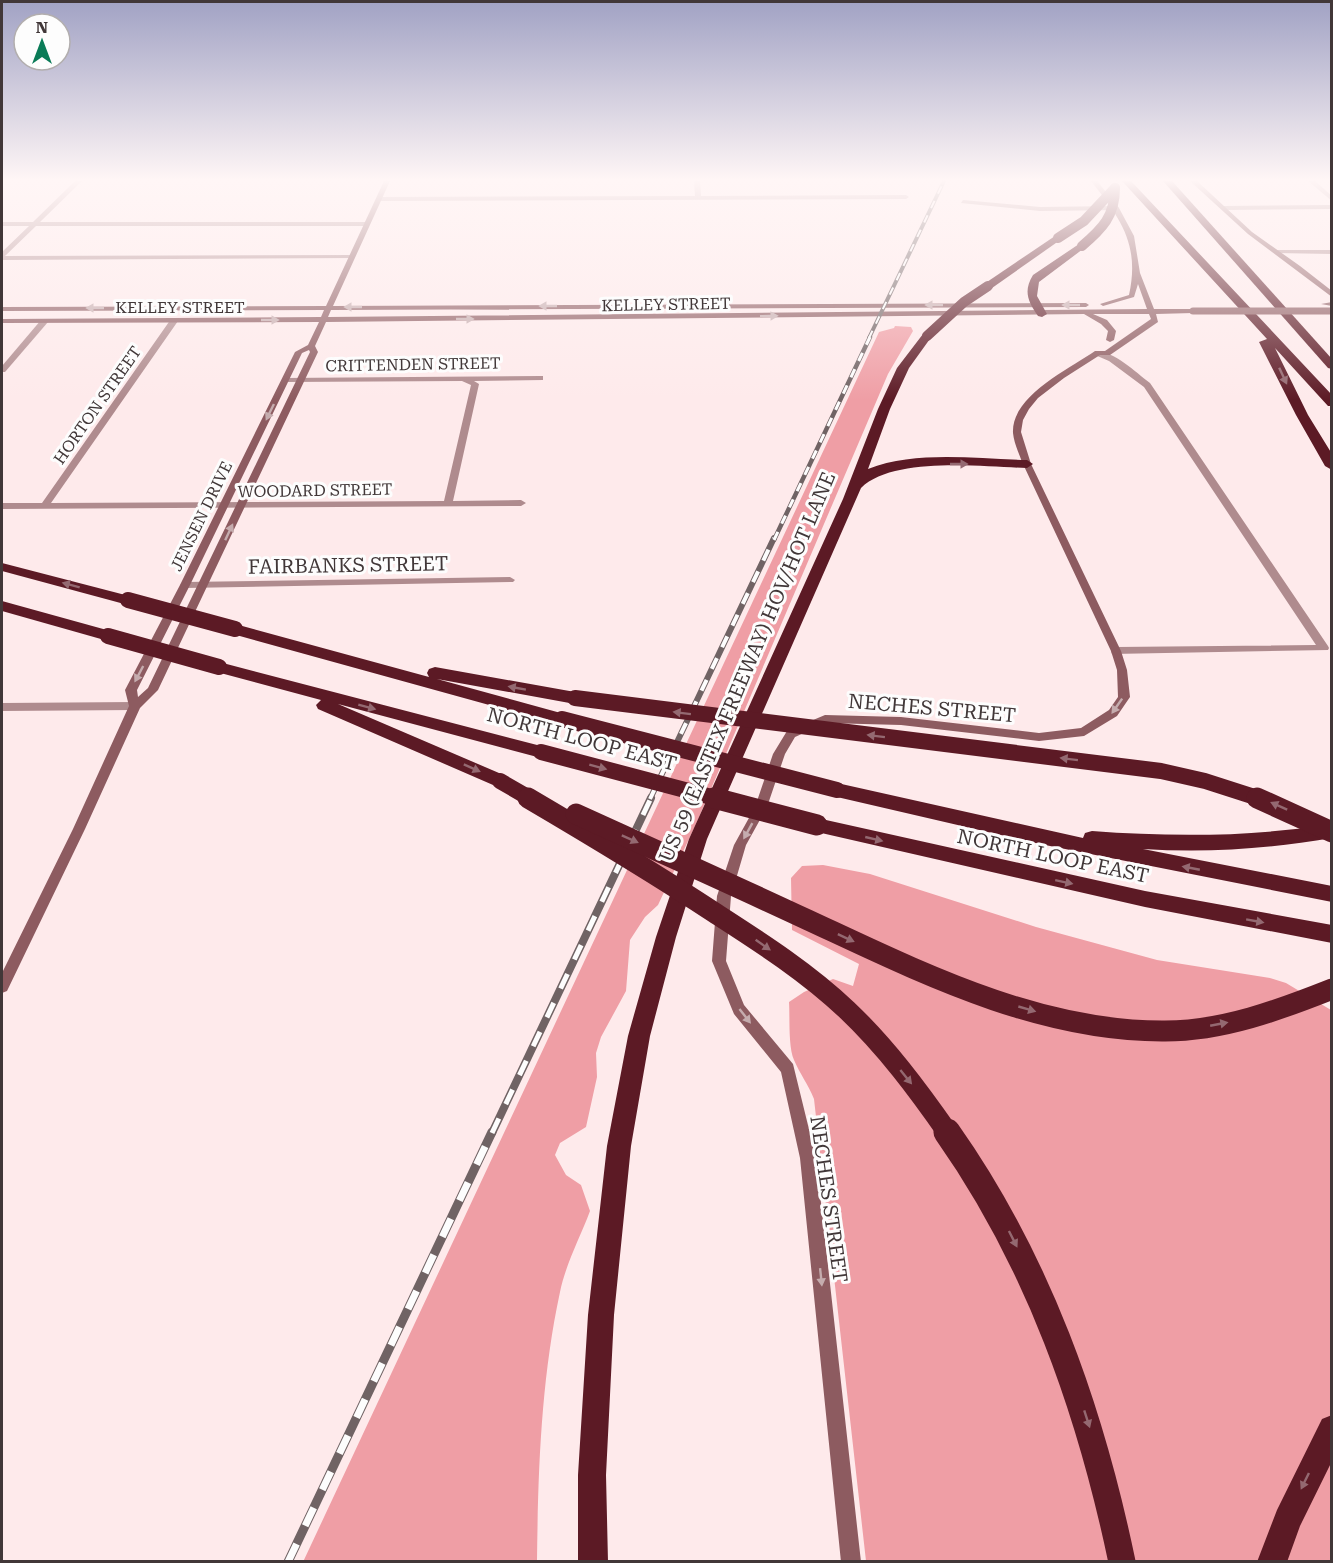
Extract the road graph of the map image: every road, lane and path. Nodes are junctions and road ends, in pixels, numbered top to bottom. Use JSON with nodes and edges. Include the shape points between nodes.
{"nodes":[{"id":1,"x":1035,"y":254,"type":"edge"},
{"id":2,"x":1070,"y":254,"type":"edge"},
{"id":3,"x":1134,"y":254,"type":"edge"},
{"id":4,"x":1193,"y":254,"type":"edge"},
{"id":5,"x":1232,"y":254,"type":"edge"},
{"id":6,"x":1280,"y":254,"type":"edge"},
{"id":7,"x":353,"y":256,"type":"joint"},
{"id":8,"x":2,"y":257,"type":"edge"},
{"id":9,"x":1137,"y":273,"type":"junction"},
{"id":10,"x":1228,"y":292,"type":"junction"},
{"id":11,"x":1332,"y":295,"type":"edge"},
{"id":12,"x":1103,"y":304,"type":"junction"},
{"id":13,"x":329,"y":307,"type":"junction"},
{"id":14,"x":1329,"y":307,"type":"edge"},
{"id":15,"x":1150,"y":308,"type":"junction"},
{"id":16,"x":2,"y":309,"type":"edge"},
{"id":17,"x":1038,"y":309,"type":"junction"},
{"id":18,"x":1083,"y":313,"type":"junction"},
{"id":19,"x":323,"y":320,"type":"junction"},
{"id":20,"x":2,"y":321,"type":"edge"},
{"id":21,"x":174,"y":321,"type":"junction"},
{"id":22,"x":44,"y":322,"type":"junction"},
{"id":23,"x":1110,"y":340,"type":"junction"},
{"id":24,"x":311,"y":346,"type":"junction"},
{"id":25,"x":1098,"y":354,"type":"junction"},
{"id":26,"x":1332,"y":364,"type":"edge"},
{"id":27,"x":2,"y":370,"type":"edge"},
{"id":28,"x":460,"y":378,"type":"junction"},
{"id":29,"x":540,"y":378,"type":"dead end"},
{"id":30,"x":286,"y":380,"type":"junction"},
{"id":31,"x":301,"y":380,"type":"junction"},
{"id":32,"x":1332,"y":404,"type":"edge"},
{"id":33,"x":1027,"y":464,"type":"junction"},
{"id":34,"x":1332,"y":466,"type":"edge"},
{"id":35,"x":855,"y":486,"type":"junction"},
{"id":36,"x":448,"y":503,"type":"junction"},
{"id":37,"x":521,"y":503,"type":"dead end"},
{"id":38,"x":2,"y":506,"type":"edge"},
{"id":39,"x":44,"y":506,"type":"junction"},
{"id":40,"x":223,"y":506,"type":"junction"},
{"id":41,"x":241,"y":506,"type":"junction"},
{"id":42,"x":2,"y":567,"type":"edge"},
{"id":43,"x":510,"y":580,"type":"dead end"},
{"id":44,"x":185,"y":585,"type":"junction"},
{"id":45,"x":204,"y":585,"type":"junction"},
{"id":46,"x":2,"y":606,"type":"edge"},
{"id":47,"x":241,"y":631,"type":"junction"},
{"id":48,"x":1116,"y":651,"type":"junction"},
{"id":49,"x":250,"y":676,"type":"junction"},
{"id":50,"x":135,"y":706,"type":"junction"},
{"id":51,"x":2,"y":707,"type":"edge"},
{"id":52,"x":500,"y":781,"type":"junction"},
{"id":53,"x":941,"y":815,"type":"junction"},
{"id":54,"x":1332,"y":831,"type":"edge"},
{"id":55,"x":1332,"y":894,"type":"edge"},
{"id":56,"x":1332,"y":934,"type":"edge"},
{"id":57,"x":2,"y":987,"type":"edge"},
{"id":58,"x":1332,"y":988,"type":"edge"},
{"id":59,"x":1332,"y":1430,"type":"edge"},
{"id":60,"x":593,"y":1562,"type":"edge"},
{"id":61,"x":851,"y":1562,"type":"edge"},
{"id":62,"x":1122,"y":1562,"type":"edge"},
{"id":63,"x":1272,"y":1562,"type":"edge"}],
"edges":[{"from":1,"to":35,"type":"highway","name":"US 59 (EASTEX FREEWAY) HOV/HOT LANE","bridge":true,"via":[[964,302],[927,336],[903,368]]},
{"from":2,"to":17,"type":"highway","bridge":true,"via":[[1037,277],[1032,285]]},
{"from":3,"to":9,"type":"main road"},
{"from":4,"to":10,"type":"highway"},
{"from":5,"to":26,"type":"highway"},
{"from":6,"to":11,"type":"main road"},
{"from":7,"to":8,"type":"street"},
{"from":7,"to":13,"type":"main road","name":"JENSEN DRIVE"},
{"from":9,"to":12,"type":"main road","via":[[1132,296]]},
{"from":9,"to":15,"type":"main road"},
{"from":10,"to":32,"type":"highway"},
{"from":10,"to":34,"type":"highway","one_way":true,"via":[[1272,352]]},
{"from":12,"to":15,"type":"main road","name":"KELLEY STREET"},
{"from":12,"to":17,"type":"main road","name":"KELLEY STREET","one_way":true},
{"from":13,"to":16,"type":"main road","name":"KELLEY STREET","one_way":true},
{"from":17,"to":13,"type":"main road","name":"KELLEY STREET","one_way":true},
{"from":13,"to":19,"type":"main road","name":"JENSEN DRIVE"},
{"from":14,"to":15,"type":"main road","name":"KELLEY STREET","bridge":true,"via":[[1193,311]]},
{"from":14,"to":15,"type":"main road","name":"KELLEY STREET","via":[[1187,304]]},
{"from":15,"to":18,"type":"main road","name":"KELLEY STREET"},
{"from":15,"to":23,"type":"main road","name":"NECHES STREET"},
{"from":15,"to":25,"type":"main road","name":"NECHES STREET","via":[[1155,320]]},
{"from":17,"to":18,"type":"main road","name":"KELLEY STREET"},
{"from":19,"to":17,"type":"main road","name":"KELLEY STREET","one_way":true},
{"from":18,"to":23,"type":"main road","via":[[1109,326]]},
{"from":21,"to":19,"type":"main road","name":"KELLEY STREET","one_way":true},
{"from":19,"to":24,"type":"main road","name":"JENSEN DRIVE"},
{"from":20,"to":22,"type":"main road","name":"KELLEY STREET"},
{"from":21,"to":22,"type":"main road","name":"KELLEY STREET"},
{"from":21,"to":39,"type":"street","name":"HORTON STREET"},
{"from":22,"to":27,"type":"street"},
{"from":23,"to":25,"type":"main road","name":"NECHES STREET","via":[[1097,350]]},
{"from":24,"to":30,"type":"main road","name":"JENSEN DRIVE","via":[[299,352]]},
{"from":24,"to":31,"type":"main road","name":"JENSEN DRIVE","via":[[314,352]]},
{"from":25,"to":33,"type":"main road","name":"NECHES STREET","via":[[1027,403],[1017,432]]},
{"from":25,"to":48,"type":"street","via":[[1112,358],[1147,385],[1324,648]]},
{"from":28,"to":29,"type":"street","name":"CRITTENDEN STREET"},
{"from":28,"to":31,"type":"street","name":"CRITTENDEN STREET"},
{"from":28,"to":36,"type":"street","via":[[475,384]]},
{"from":30,"to":31,"type":"street","name":"CRITTENDEN STREET"},
{"from":30,"to":40,"type":"main road","name":"JENSEN DRIVE","one_way":true},
{"from":31,"to":41,"type":"main road","name":"JENSEN DRIVE"},
{"from":35,"to":33,"type":"highway","one_way":true,"via":[[876,470],[901,466]]},
{"from":33,"to":48,"type":"main road","name":"NECHES STREET"},
{"from":35,"to":60,"type":"highway","name":"US 59 (EASTEX FREEWAY) HOV/HOT LANE","via":[[698,839],[639,1036],[619,1146],[600,1315],[592,1475]]},
{"from":36,"to":37,"type":"street","name":"WOODARD STREET"},
{"from":36,"to":41,"type":"street","name":"WOODARD STREET"},
{"from":38,"to":39,"type":"street","name":"WOODARD STREET"},
{"from":39,"to":40,"type":"street","name":"WOODARD STREET"},
{"from":40,"to":41,"type":"street","name":"WOODARD STREET"},
{"from":40,"to":44,"type":"main road","name":"JENSEN DRIVE"},
{"from":45,"to":41,"type":"main road","name":"JENSEN DRIVE","one_way":true},
{"from":47,"to":42,"type":"highway","name":"NORTH LOOP EAST","one_way":true,"bridge":true},
{"from":43,"to":45,"type":"street","name":"FAIRBANKS STREET"},
{"from":44,"to":45,"type":"street","name":"FAIRBANKS STREET"},
{"from":44,"to":50,"type":"main road","name":"JENSEN DRIVE","one_way":true,"via":[[131,690]]},
{"from":45,"to":50,"type":"main road","name":"JENSEN DRIVE","via":[[152,690]]},
{"from":46,"to":49,"type":"highway","name":"NORTH LOOP EAST","bridge":true},
{"from":47,"to":53,"type":"highway","name":"NORTH LOOP EAST","bridge":true},
{"from":54,"to":47,"type":"highway","one_way":true,"bridge":true,"via":[[1255,796],[1161,771],[575,698]]},
{"from":48,"to":61,"type":"main road","name":"NECHES STREET","one_way":true,"via":[[1124,697],[1113,713],[1084,732],[1039,738],[902,721],[825,719],[791,734],[779,754],[761,807],[740,845],[724,896],[719,961],[739,1009],[788,1069],[808,1158]]},
{"from":49,"to":52,"type":"highway","one_way":true},
{"from":49,"to":56,"type":"highway","name":"NORTH LOOP EAST","one_way":true,"bridge":true,"via":[[817,825],[1145,900]]},
{"from":50,"to":51,"type":"street"},
{"from":50,"to":57,"type":"main road","name":"JENSEN DRIVE"},
{"from":52,"to":58,"type":"highway","one_way":true,"bridge":true,"via":[[925,974],[1050,1016],[1092,1025],[1167,1031],[1237,1021]]},
{"from":52,"to":62,"type":"highway","one_way":true,"bridge":true,"via":[[658,877],[795,967],[847,1010],[914,1087],[990,1197],[1038,1290],[1098,1455]]},
{"from":53,"to":54,"type":"highway","via":[[1164,844],[1263,842]]},
{"from":55,"to":53,"type":"highway","name":"NORTH LOOP EAST","one_way":true},
{"from":59,"to":63,"type":"highway","one_way":true,"via":[[1290,1512]]}]}
